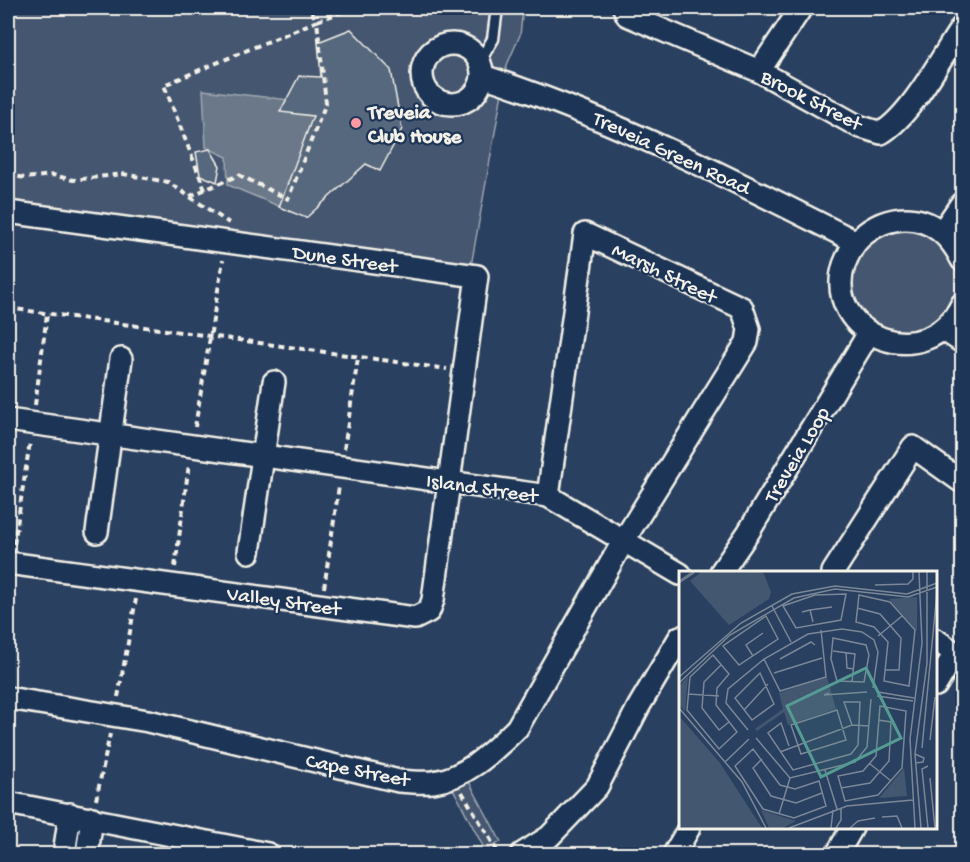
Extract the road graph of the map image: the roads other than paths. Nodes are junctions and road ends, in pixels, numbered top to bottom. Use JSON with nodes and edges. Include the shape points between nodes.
{"nodes":[{"id":1,"x":497,"y":8,"type":"edge"},
{"id":2,"x":624,"y":8,"type":"edge"},
{"id":3,"x":801,"y":8,"type":"edge"},
{"id":4,"x":963,"y":27,"type":"edge"},
{"id":5,"x":759,"y":71,"type":"junction"},
{"id":6,"x":480,"y":75,"type":"joint"},
{"id":7,"x":963,"y":203,"type":"edge"},
{"id":8,"x":8,"y":212,"type":"edge"},
{"id":9,"x":942,"y":232,"type":"junction"},
{"id":10,"x":852,"y":247,"type":"junction"},
{"id":11,"x":963,"y":260,"type":"edge"},
{"id":12,"x":963,"y":304,"type":"edge"},
{"id":13,"x":944,"y":330,"type":"junction"},
{"id":14,"x":869,"y":333,"type":"junction"},
{"id":15,"x":963,"y":342,"type":"edge"},
{"id":16,"x":121,"y":359,"type":"dead end"},
{"id":17,"x":274,"y":382,"type":"dead end"},
{"id":18,"x":8,"y":420,"type":"edge"},
{"id":19,"x":110,"y":436,"type":"junction"},
{"id":20,"x":265,"y":455,"type":"junction"},
{"id":21,"x":448,"y":482,"type":"junction"},
{"id":22,"x":963,"y":482,"type":"edge"},
{"id":23,"x":548,"y":496,"type":"junction"},
{"id":24,"x":97,"y":532,"type":"dead end"},
{"id":25,"x":624,"y":540,"type":"junction"},
{"id":26,"x":249,"y":552,"type":"dead end"},
{"id":27,"x":8,"y":563,"type":"edge"},
{"id":28,"x":722,"y":571,"type":"edge"},
{"id":29,"x":836,"y":571,"type":"edge"},
{"id":30,"x":679,"y":573,"type":"edge"},
{"id":31,"x":679,"y":640,"type":"edge"},
{"id":32,"x":937,"y":641,"type":"edge"},
{"id":33,"x":937,"y":684,"type":"edge"},
{"id":34,"x":8,"y":698,"type":"edge"},
{"id":35,"x":8,"y":803,"type":"edge"},
{"id":36,"x":70,"y":814,"type":"junction"},
{"id":37,"x":92,"y":818,"type":"junction"},
{"id":38,"x":688,"y":829,"type":"edge"},
{"id":39,"x":852,"y":829,"type":"edge"},
{"id":40,"x":845,"y":852,"type":"edge"},
{"id":41,"x":64,"y":855,"type":"edge"},
{"id":42,"x":87,"y":855,"type":"edge"},
{"id":43,"x":268,"y":855,"type":"edge"},
{"id":44,"x":522,"y":855,"type":"edge"},
{"id":45,"x":674,"y":855,"type":"edge"}],
"edges":[{"from":1,"to":6,"type":"lane","name":"Treveia Green Road"},
{"from":2,"to":5,"type":"street","name":"Brook Street","via":[[627,15]]},
{"from":3,"to":5,"type":"street"},
{"from":4,"to":5,"type":"street","name":"Brook Street","via":[[906,110],[881,133],[858,126]]},
{"from":6,"to":10,"type":"street","name":"Treveia Green Road","via":[[556,100],[644,138]]},
{"from":7,"to":9,"type":"street"},
{"from":8,"to":21,"type":"street","name":"Dune Street","via":[[477,276]]},
{"from":9,"to":10,"type":"street","via":[[925,222],[887,221],[870,229]]},
{"from":9,"to":11,"type":"street"},
{"from":10,"to":14,"type":"street","via":[[843,270],[842,288],[847,306]]},
{"from":12,"to":13,"type":"street"},
{"from":13,"to":14,"type":"street","via":[[927,340],[907,344]]},
{"from":13,"to":15,"type":"street"},
{"from":14,"to":28,"type":"street","name":"Treveia Loop"},
{"from":16,"to":19,"type":"street"},
{"from":17,"to":20,"type":"street"},
{"from":18,"to":19,"type":"street","name":"Island Street"},
{"from":19,"to":20,"type":"street","name":"Island Street"},
{"from":19,"to":24,"type":"street"},
{"from":20,"to":21,"type":"street","name":"Island Street"},
{"from":20,"to":26,"type":"street"},
{"from":21,"to":23,"type":"street","name":"Island Street"},
{"from":21,"to":27,"type":"street","name":"Valley Street","via":[[433,600],[429,611],[416,618]]},
{"from":22,"to":29,"type":"street","via":[[913,447]]},
{"from":23,"to":25,"type":"street","name":"Island Street"},
{"from":23,"to":25,"type":"street","name":"Marsh Street","via":[[585,234],[742,308],[748,329],[747,342]]},
{"from":25,"to":30,"type":"street","name":"Island Street"},
{"from":25,"to":34,"type":"street","name":"Cape Street","via":[[517,728],[463,773],[434,782],[399,782],[148,721]]},
{"from":31,"to":44,"type":"street","via":[[597,787],[549,837]]},
{"from":32,"to":33,"type":"street","via":[[955,653]]},
{"from":35,"to":36,"type":"street"},
{"from":36,"to":37,"type":"street"},
{"from":36,"to":41,"type":"street"},
{"from":37,"to":42,"type":"street"},
{"from":37,"to":43,"type":"street"},
{"from":38,"to":45,"type":"street"},
{"from":39,"to":40,"type":"street"}]}
